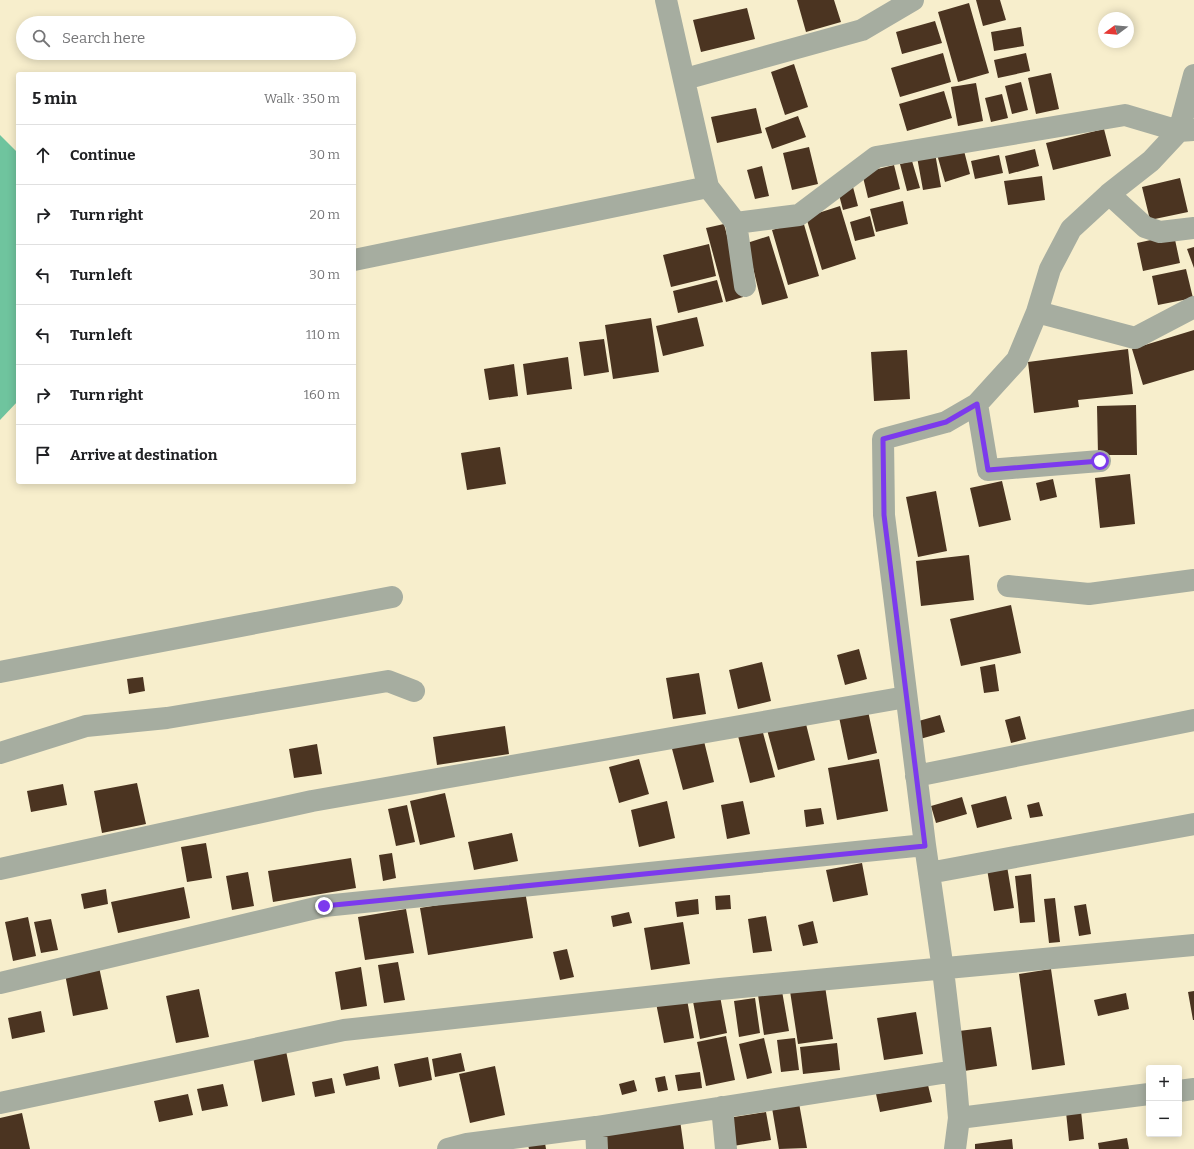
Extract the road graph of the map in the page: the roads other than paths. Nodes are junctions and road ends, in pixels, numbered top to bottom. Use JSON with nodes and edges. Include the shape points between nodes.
{"nodes":[{"id":1,"x":666,"y":0,"type":"edge"},
{"id":2,"x":914,"y":0,"type":"edge"},
{"id":3,"x":1194,"y":75,"type":"edge"},
{"id":4,"x":685,"y":79,"type":"junction"},
{"id":5,"x":1187,"y":130,"type":"edge"},
{"id":6,"x":708,"y":187,"type":"junction"},
{"id":7,"x":1109,"y":194,"type":"junction"},
{"id":8,"x":736,"y":223,"type":"junction"},
{"id":9,"x":1194,"y":228,"type":"edge"},
{"id":10,"x":356,"y":260,"type":"edge"},
{"id":11,"x":745,"y":286,"type":"dead end"},
{"id":12,"x":1194,"y":306,"type":"edge"},
{"id":13,"x":1037,"y":312,"type":"junction"},
{"id":14,"x":977,"y":404,"type":"junction"},
{"id":15,"x":1100,"y":461,"type":"dead end"},
{"id":16,"x":1194,"y":580,"type":"edge"},
{"id":17,"x":1008,"y":586,"type":"dead end"},
{"id":18,"x":392,"y":597,"type":"dead end"},
{"id":19,"x":0,"y":672,"type":"edge"},
{"id":20,"x":414,"y":691,"type":"dead end"},
{"id":21,"x":906,"y":697,"type":"junction"},
{"id":22,"x":1194,"y":720,"type":"edge"},
{"id":23,"x":0,"y":753,"type":"edge"},
{"id":24,"x":916,"y":776,"type":"junction"},
{"id":25,"x":1194,"y":824,"type":"edge"},
{"id":26,"x":925,"y":846,"type":"junction"},
{"id":27,"x":0,"y":869,"type":"edge"},
{"id":28,"x":929,"y":873,"type":"junction"},
{"id":29,"x":1194,"y":945,"type":"edge"},
{"id":30,"x":943,"y":970,"type":"junction"},
{"id":31,"x":0,"y":984,"type":"edge"},
{"id":32,"x":954,"y":1070,"type":"junction"},
{"id":33,"x":1194,"y":1089,"type":"edge"},
{"id":34,"x":1182,"y":1090,"type":"edge"},
{"id":35,"x":1146,"y":1094,"type":"edge"},
{"id":36,"x":0,"y":1103,"type":"edge"},
{"id":37,"x":722,"y":1107,"type":"junction"},
{"id":38,"x":959,"y":1118,"type":"junction"},
{"id":39,"x":596,"y":1127,"type":"junction"},
{"id":40,"x":461,"y":1147,"type":"edge"},
{"id":41,"x":597,"y":1149,"type":"edge"},
{"id":42,"x":726,"y":1149,"type":"edge"},
{"id":43,"x":955,"y":1149,"type":"edge"}],
"edges":[{"from":1,"to":4,"type":"street"},
{"from":2,"to":4,"type":"street","via":[[862,30]]},
{"from":3,"to":5,"type":"street"},
{"from":4,"to":6,"type":"street"},
{"from":5,"to":7,"type":"street"},
{"from":5,"to":8,"type":"street","via":[[1125,115],[876,158],[799,215]]},
{"from":6,"to":8,"type":"street"},
{"from":6,"to":10,"type":"street"},
{"from":7,"to":9,"type":"street","via":[[1144,226],[1160,232]]},
{"from":7,"to":13,"type":"street","via":[[1071,229],[1050,269]]},
{"from":8,"to":11,"type":"street"},
{"from":12,"to":13,"type":"street","via":[[1135,338]]},
{"from":13,"to":14,"type":"street","via":[[1017,360]]},
{"from":14,"to":15,"type":"street","via":[[988,470]]},
{"from":14,"to":21,"type":"street","via":[[946,422],[883,439],[875,506]]},
{"from":16,"to":17,"type":"street","via":[[1089,594]]},
{"from":18,"to":19,"type":"street"},
{"from":20,"to":23,"type":"street","via":[[388,681],[167,718],[86,726]]},
{"from":21,"to":24,"type":"street"},
{"from":21,"to":27,"type":"street","via":[[312,801]]},
{"from":22,"to":24,"type":"street"},
{"from":24,"to":26,"type":"street"},
{"from":25,"to":28,"type":"street"},
{"from":26,"to":28,"type":"street"},
{"from":26,"to":31,"type":"street","via":[[324,906]]},
{"from":28,"to":30,"type":"street"},
{"from":29,"to":30,"type":"street"},
{"from":30,"to":32,"type":"street"},
{"from":30,"to":36,"type":"street","via":[[720,989],[344,1030]]},
{"from":32,"to":37,"type":"street"},
{"from":32,"to":38,"type":"street"},
{"from":33,"to":34,"type":"street"},
{"from":35,"to":38,"type":"street"},
{"from":37,"to":39,"type":"street"},
{"from":37,"to":42,"type":"street"},
{"from":38,"to":43,"type":"street"},
{"from":39,"to":40,"type":"street"},
{"from":39,"to":41,"type":"street"}]}
